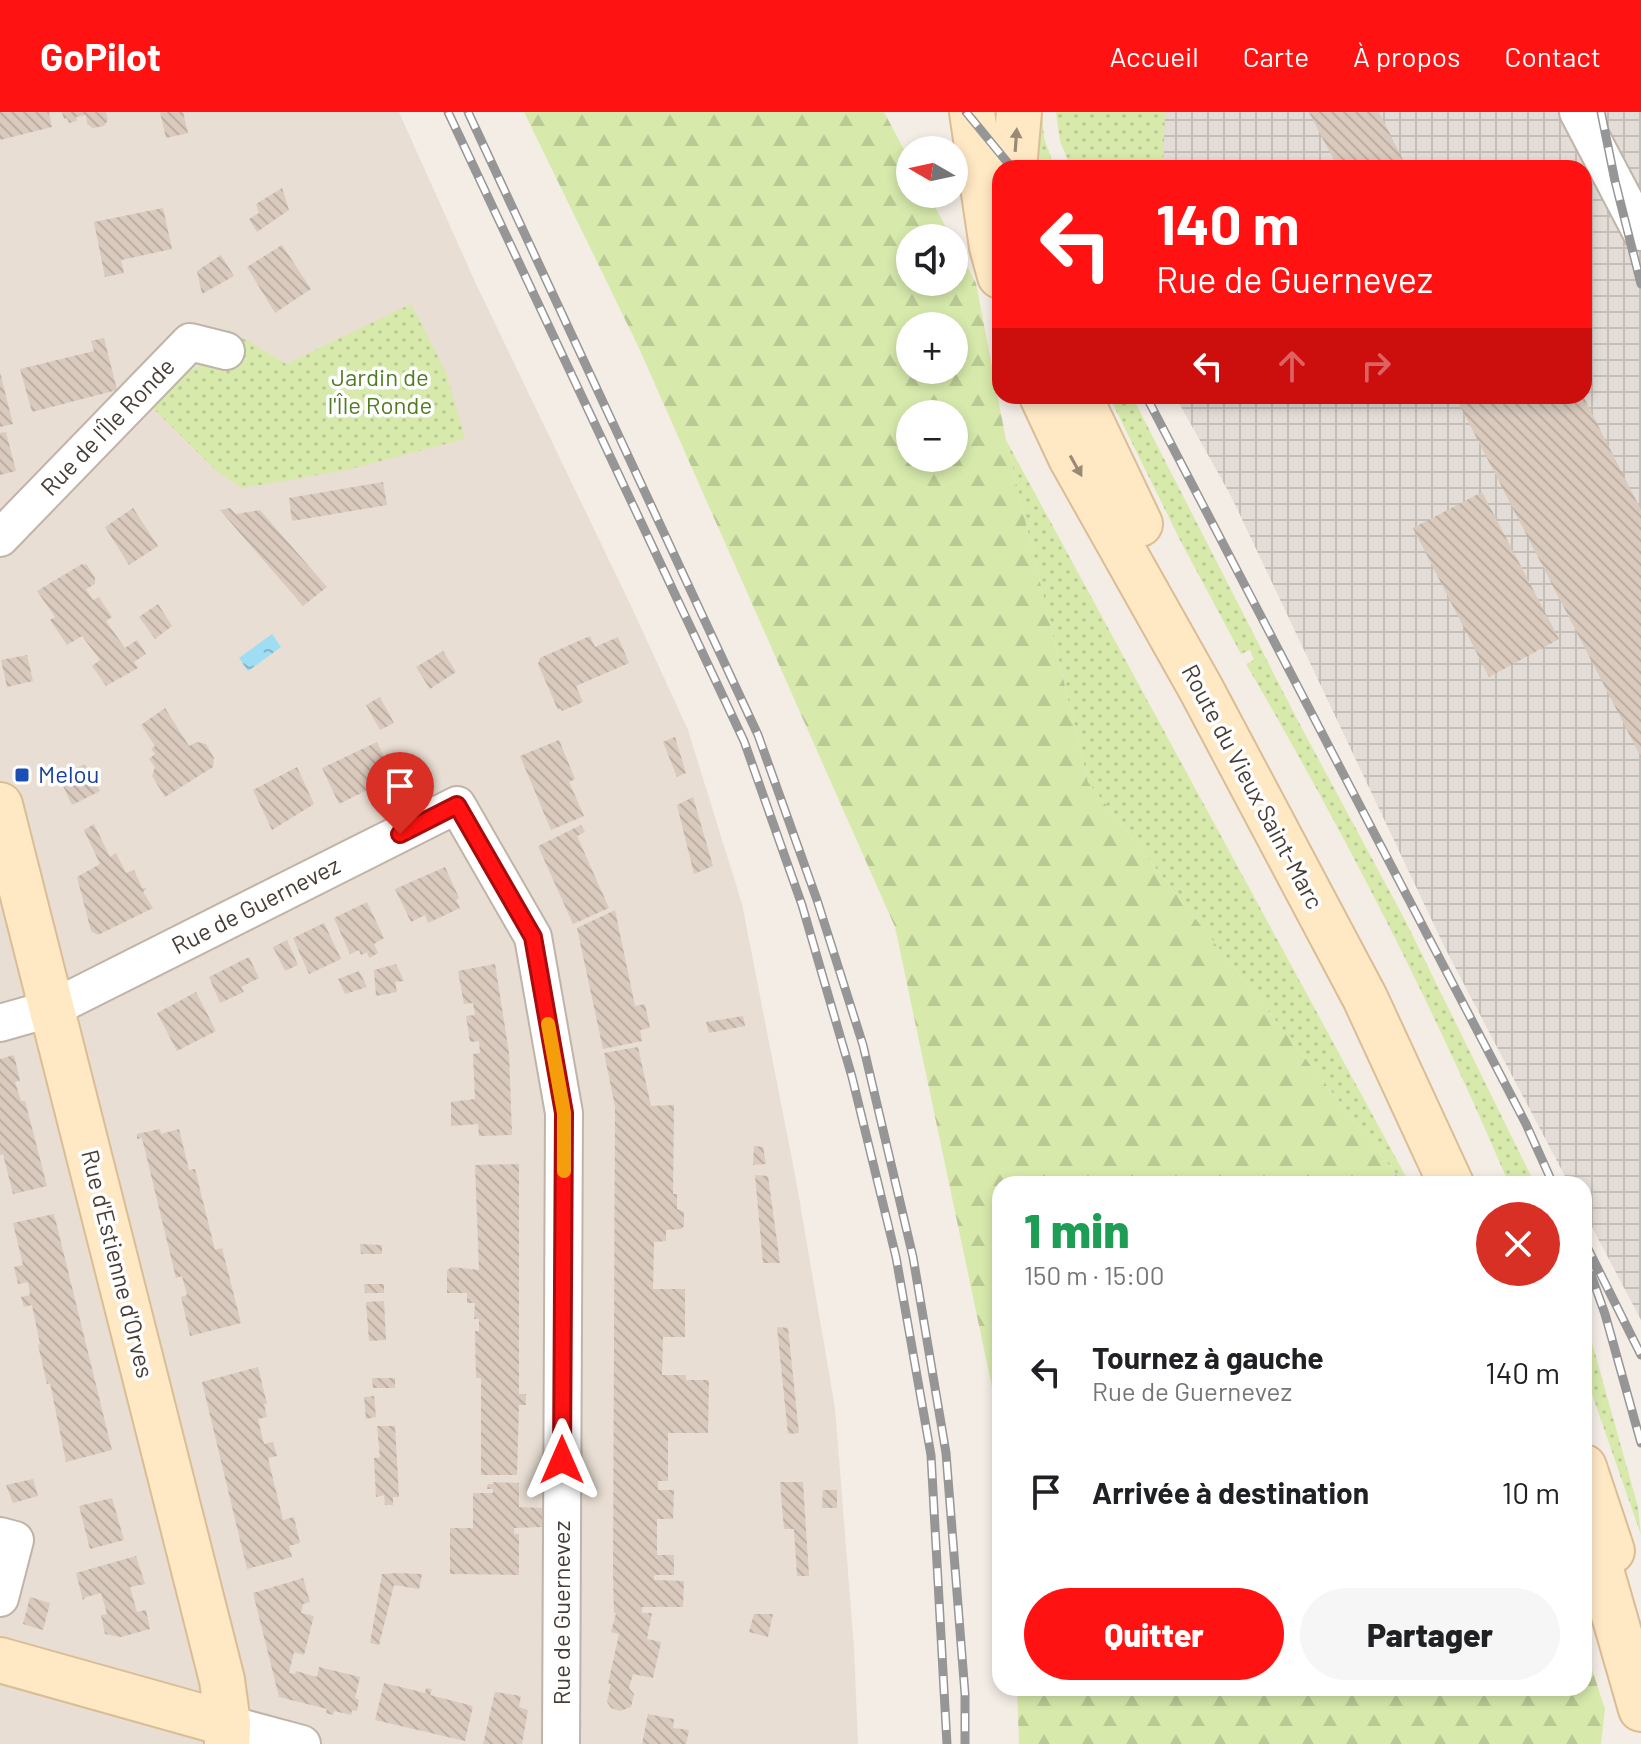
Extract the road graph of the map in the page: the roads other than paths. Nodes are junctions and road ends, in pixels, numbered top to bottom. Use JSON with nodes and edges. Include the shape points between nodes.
{"nodes":[{"id":1,"x":972,"y":112,"type":"edge"},
{"id":2,"x":1019,"y":112,"type":"edge"},
{"id":3,"x":1578,"y":112,"type":"edge"},
{"id":4,"x":1015,"y":160,"type":"edge"},
{"id":5,"x":1641,"y":232,"type":"edge"},
{"id":6,"x":992,"y":247,"type":"edge"},
{"id":7,"x":226,"y":351,"type":"dead end"},
{"id":8,"x":1046,"y":404,"type":"edge"},
{"id":9,"x":1083,"y":404,"type":"edge"},
{"id":10,"x":0,"y":538,"type":"edge"},
{"id":11,"x":0,"y":805,"type":"edge"},
{"id":12,"x":53,"y":1008,"type":"junction"},
{"id":13,"x":0,"y":1023,"type":"edge"},
{"id":14,"x":1447,"y":1176,"type":"edge"},
{"id":15,"x":1475,"y":1176,"type":"edge"},
{"id":16,"x":1592,"y":1491,"type":"edge"},
{"id":17,"x":0,"y":1536,"type":"edge"},
{"id":18,"x":1592,"y":1547,"type":"edge"},
{"id":19,"x":0,"y":1598,"type":"edge"},
{"id":20,"x":1641,"y":1641,"type":"edge"},
{"id":21,"x":0,"y":1660,"type":"edge"},
{"id":22,"x":1641,"y":1709,"type":"edge"},
{"id":23,"x":228,"y":1734,"type":"edge"},
{"id":24,"x":302,"y":1744,"type":"edge"},
{"id":25,"x":561,"y":1744,"type":"edge"}],
"edges":[{"from":1,"to":6,"type":"main road"},
{"from":4,"to":2,"type":"main road","one_way":true},
{"from":3,"to":5,"type":"street"},
{"from":7,"to":10,"type":"street","name":"Rue de l'Île Ronde","via":[[190,342]]},
{"from":8,"to":14,"type":"main road","name":"Route du Vieux Saint-Marc","one_way":true,"via":[[1365,998]]},
{"from":9,"to":15,"type":"main road","name":"Route du Vieux Saint-Marc","via":[[1141,525],[1390,996]]},
{"from":11,"to":12,"type":"main road","name":"Rue d'Estienne d'Orves"},
{"from":12,"to":13,"type":"street"},
{"from":12,"to":23,"type":"main road","name":"Rue d'Estienne d'Orves","via":[[222,1680]]},
{"from":12,"to":25,"type":"street","name":"Rue de Guernevez","via":[[457,805],[533,937],[564,1113]]},
{"from":16,"to":20,"type":"main road"},
{"from":17,"to":19,"type":"street","via":[[15,1540]]},
{"from":18,"to":22,"type":"main road"},
{"from":21,"to":23,"type":"main road"},
{"from":23,"to":24,"type":"street"}]}
